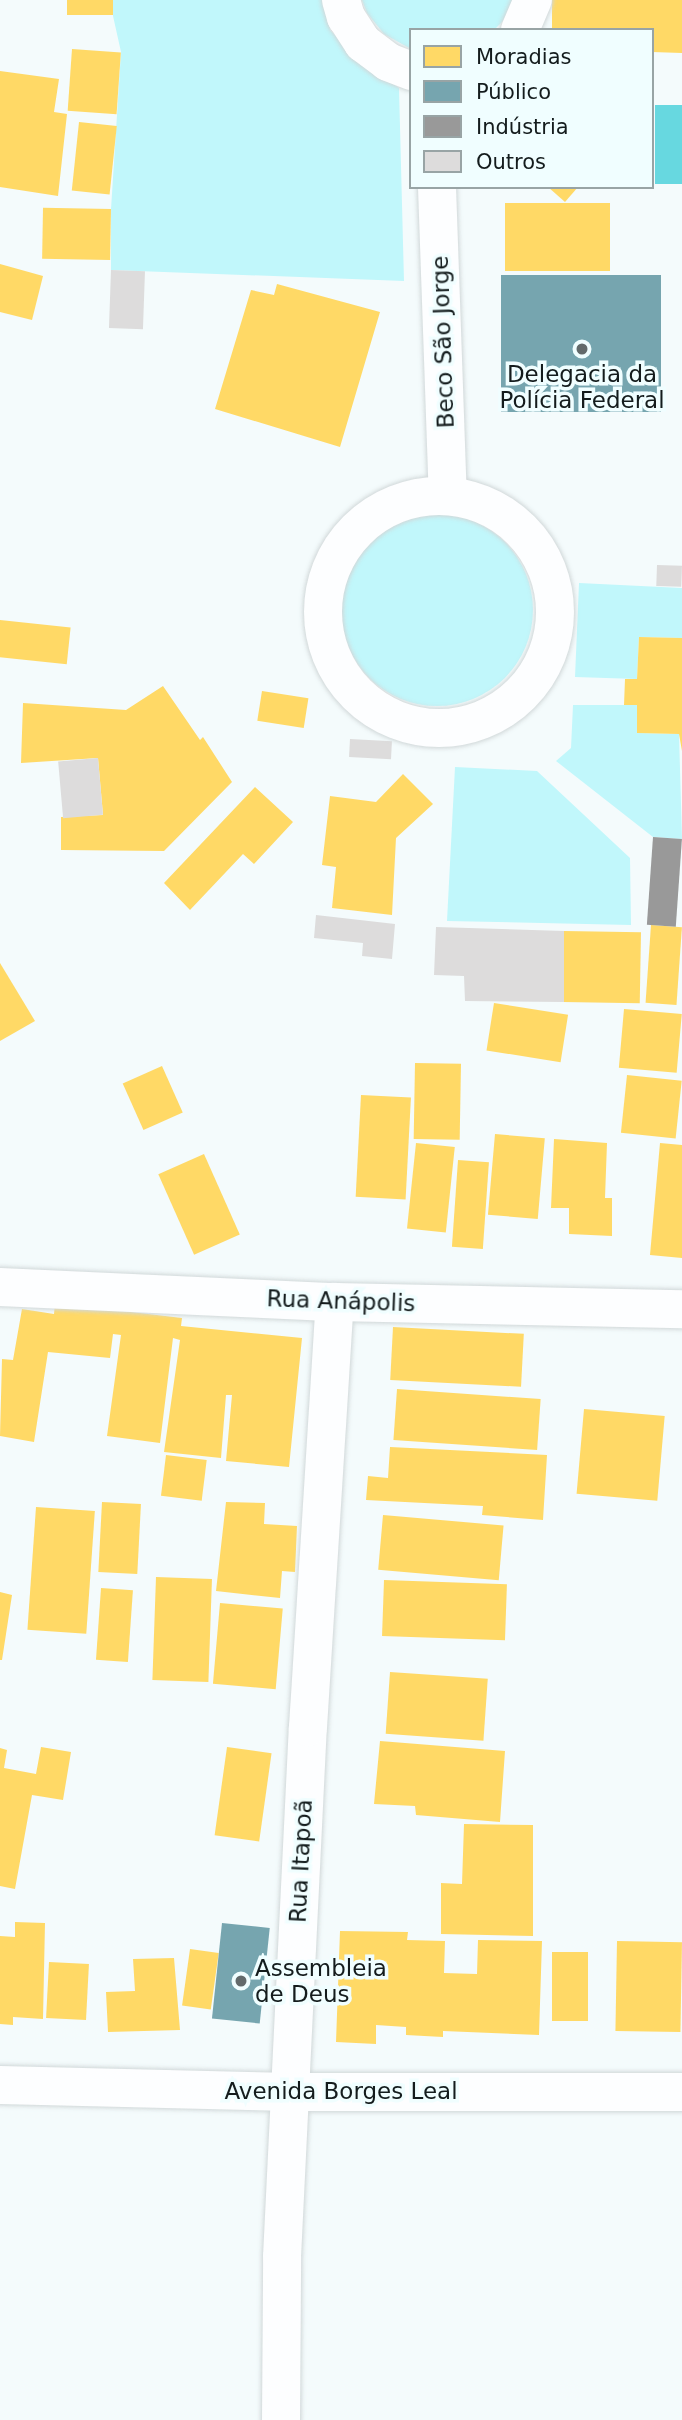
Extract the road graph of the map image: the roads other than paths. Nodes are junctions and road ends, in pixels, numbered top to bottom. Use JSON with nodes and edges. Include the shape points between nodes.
{"nodes":[{"id":1,"x":341,"y":0,"type":"edge"},
{"id":2,"x":533,"y":0,"type":"edge"},
{"id":3,"x":521,"y":28,"type":"edge"},
{"id":4,"x":409,"y":70,"type":"edge"},
{"id":5,"x":438,"y":189,"type":"edge"},
{"id":6,"x":448,"y":496,"type":"junction"},
{"id":7,"x":0,"y":1287,"type":"edge"},
{"id":8,"x":335,"y":1302,"type":"junction"},
{"id":9,"x":682,"y":1308,"type":"edge"},
{"id":10,"x":0,"y":2085,"type":"edge"},
{"id":11,"x":290,"y":2092,"type":"junction"},
{"id":12,"x":682,"y":2092,"type":"edge"},
{"id":13,"x":281,"y":2420,"type":"edge"}],
"edges":[{"from":1,"to":4,"type":"street","via":[[363,43],[387,62]]},
{"from":2,"to":3,"type":"street"},
{"from":5,"to":6,"type":"street","name":"Beco São Jorge"},
{"from":6,"to":6,"type":"street","via":[[410,499],[376,513],[348,538],[330,570],[322,616],[325,640],[338,672],[360,698],[388,717],[421,727],[455,728],[488,718],[517,700],[538,674],[552,643],[556,609],[550,576],[535,545],[510,520],[481,503]]},
{"from":7,"to":8,"type":"street","name":"Rua Anápolis"},
{"from":8,"to":9,"type":"street","name":"Rua Anápolis"},
{"from":8,"to":11,"type":"street","name":"Rua Itapoã"},
{"from":10,"to":11,"type":"street","name":"Avenida Borges Leal"},
{"from":11,"to":12,"type":"street","name":"Avenida Borges Leal"},
{"from":11,"to":13,"type":"street","name":"Rua Itapoã"}]}
